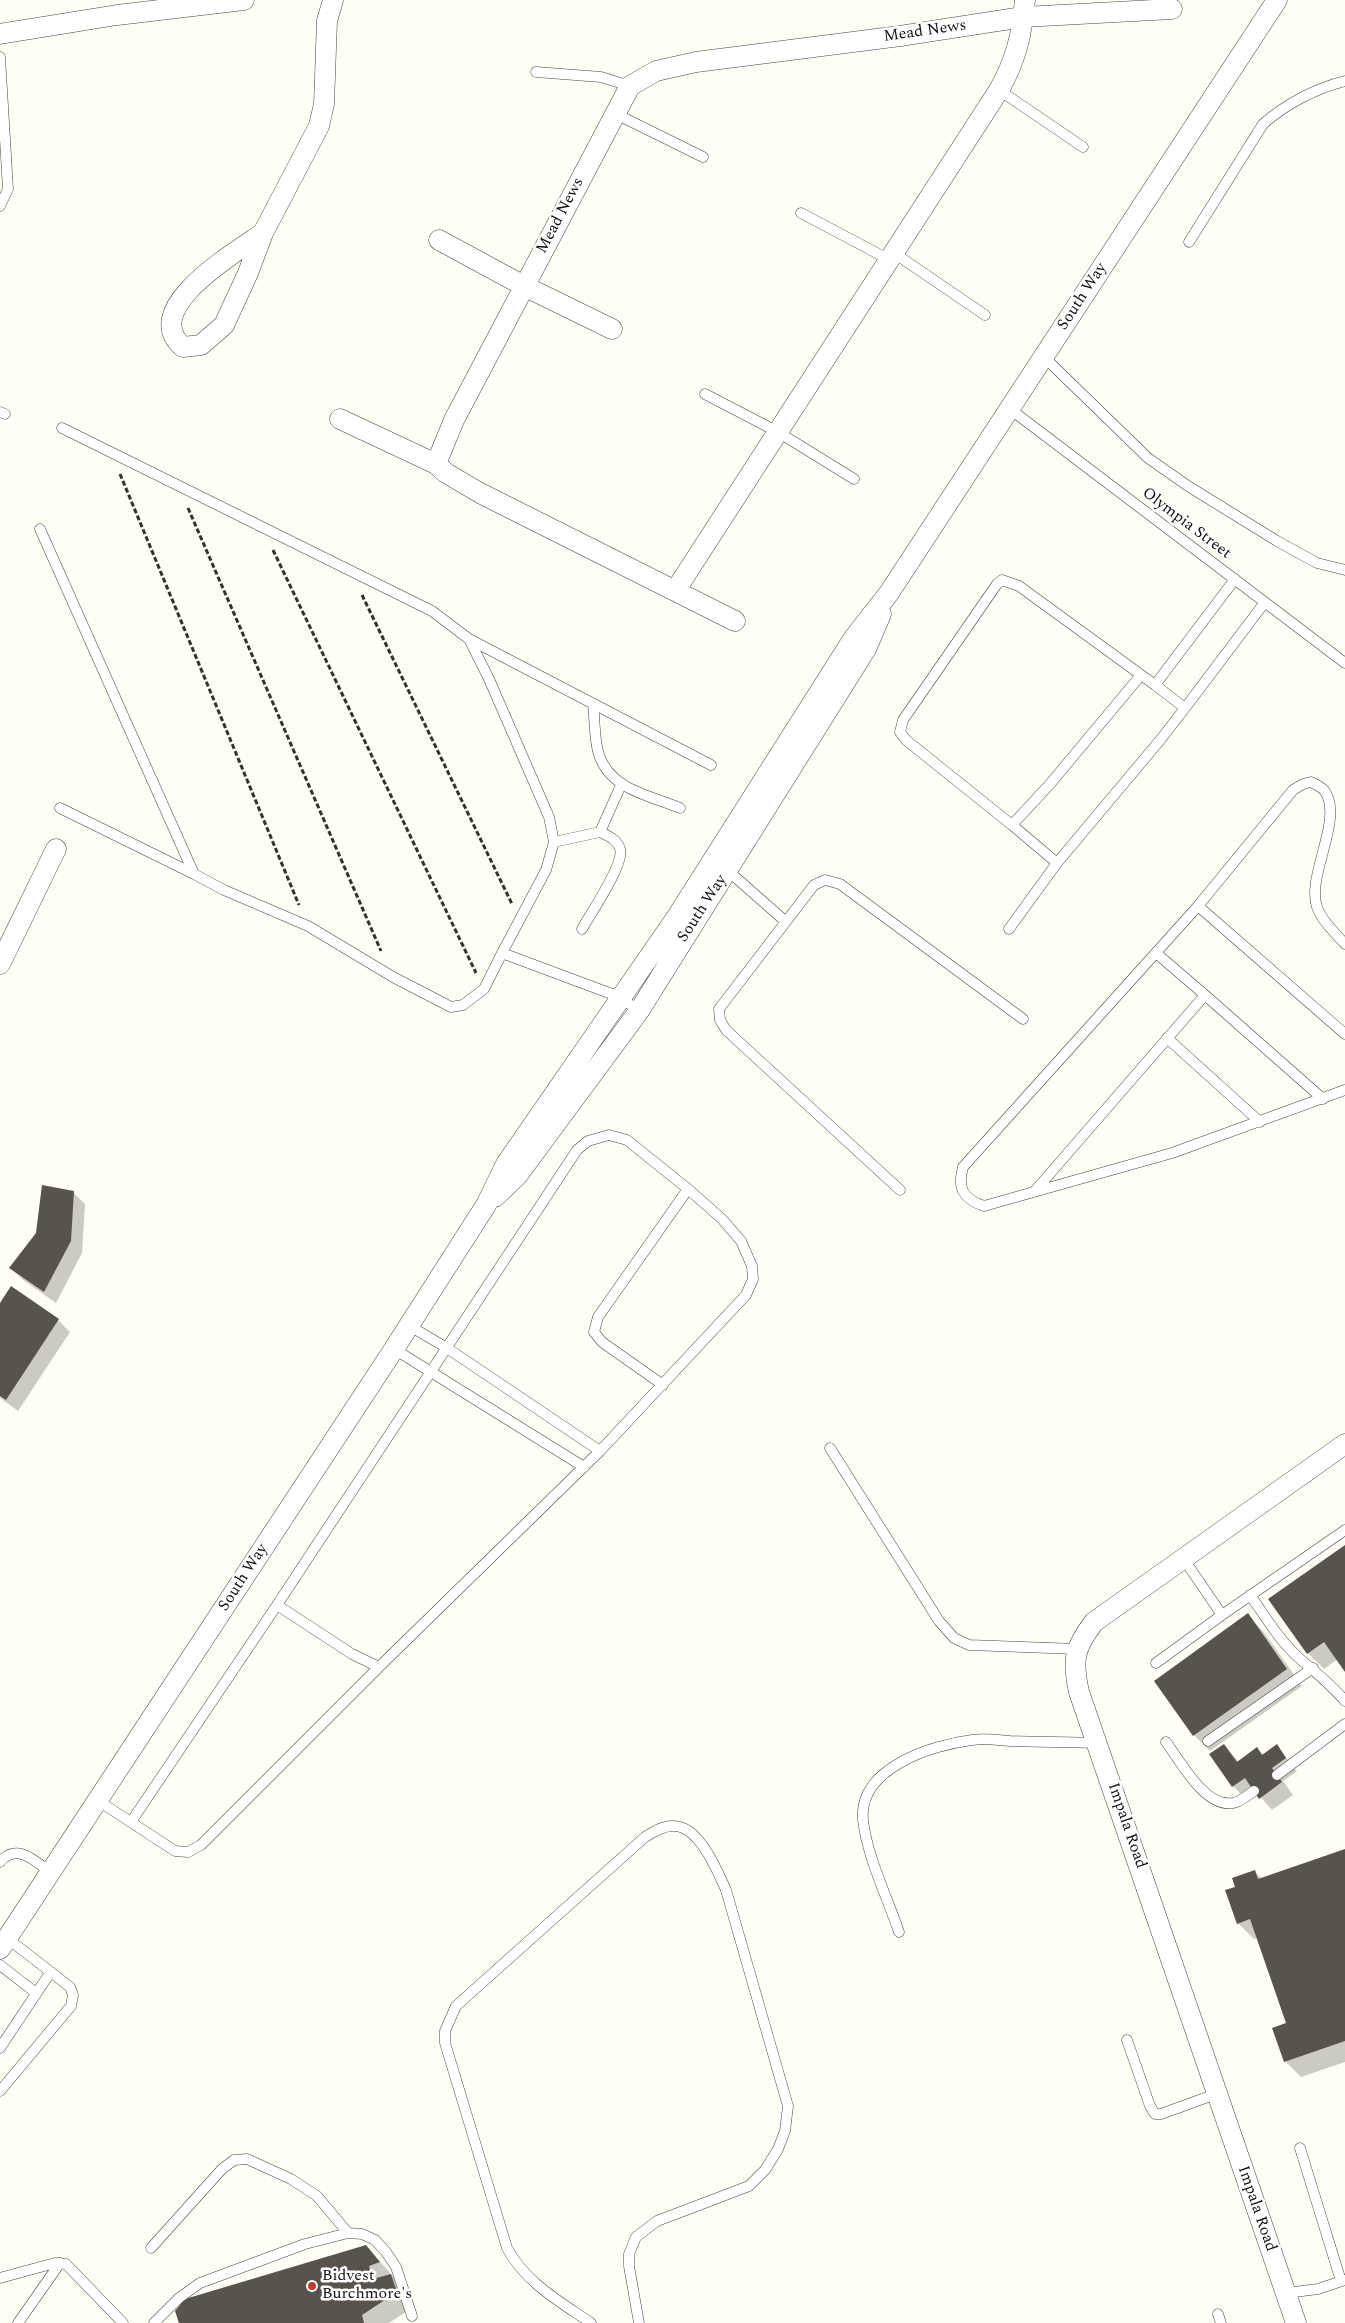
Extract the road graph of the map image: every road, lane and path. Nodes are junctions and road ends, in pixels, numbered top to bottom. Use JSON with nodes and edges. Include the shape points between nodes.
{"nodes":[{"id":1,"x":244,"y":0,"type":"edge"},
{"id":2,"x":333,"y":0,"type":"edge"},
{"id":3,"x":1277,"y":0,"type":"edge"},
{"id":4,"x":115,"y":7,"type":"edge"},
{"id":5,"x":1024,"y":8,"type":"edge"},
{"id":6,"x":1172,"y":9,"type":"dead end"},
{"id":7,"x":0,"y":34,"type":"edge"},
{"id":8,"x":0,"y":57,"type":"edge"},
{"id":9,"x":536,"y":72,"type":"dead end"},
{"id":10,"x":1345,"y":81,"type":"edge"},
{"id":11,"x":630,"y":86,"type":"junction"},
{"id":12,"x":999,"y":90,"type":"junction"},
{"id":13,"x":614,"y":112,"type":"junction"},
{"id":14,"x":1083,"y":147,"type":"dead end"},
{"id":15,"x":703,"y":157,"type":"dead end"},
{"id":16,"x":0,"y":206,"type":"edge"},
{"id":17,"x":801,"y":213,"type":"dead end"},
{"id":18,"x":263,"y":232,"type":"junction"},
{"id":19,"x":439,"y":240,"type":"dead end"},
{"id":20,"x":1189,"y":242,"type":"dead end"},
{"id":21,"x":892,"y":257,"type":"junction"},
{"id":22,"x":524,"y":286,"type":"junction"},
{"id":23,"x":985,"y":315,"type":"dead end"},
{"id":24,"x":612,"y":329,"type":"dead end"},
{"id":25,"x":1044,"y":357,"type":"junction"},
{"id":26,"x":705,"y":394,"type":"dead end"},
{"id":27,"x":1010,"y":409,"type":"junction"},
{"id":28,"x":340,"y":419,"type":"dead end"},
{"id":29,"x":62,"y":428,"type":"dead end"},
{"id":30,"x":778,"y":432,"type":"junction"},
{"id":31,"x":111,"y":452,"type":"junction"},
{"id":32,"x":436,"y":464,"type":"junction"},
{"id":33,"x":854,"y":479,"type":"dead end"},
{"id":34,"x":178,"y":486,"type":"junction"},
{"id":35,"x":262,"y":527,"type":"junction"},
{"id":36,"x":40,"y":528,"type":"dead end"},
{"id":37,"x":351,"y":570,"type":"junction"},
{"id":38,"x":1345,"y":570,"type":"edge"},
{"id":39,"x":1235,"y":579,"type":"junction"},
{"id":40,"x":675,"y":591,"type":"junction"},
{"id":41,"x":1265,"y":602,"type":"junction"},
{"id":42,"x":735,"y":621,"type":"dead end"},
{"id":43,"x":469,"y":639,"type":"junction"},
{"id":44,"x":1345,"y":663,"type":"edge"},
{"id":45,"x":1141,"y":675,"type":"junction"},
{"id":46,"x":1155,"y":685,"type":"junction"},
{"id":47,"x":593,"y":704,"type":"junction"},
{"id":48,"x":1185,"y":708,"type":"junction"},
{"id":49,"x":711,"y":766,"type":"dead end"},
{"id":50,"x":621,"y":784,"type":"junction"},
{"id":51,"x":60,"y":808,"type":"dead end"},
{"id":52,"x":680,"y":808,"type":"dead end"},
{"id":53,"x":1012,"y":824,"type":"junction"},
{"id":54,"x":600,"y":832,"type":"junction"},
{"id":55,"x":554,"y":842,"type":"junction"},
{"id":56,"x":56,"y":849,"type":"dead end"},
{"id":57,"x":1057,"y":863,"type":"junction"},
{"id":58,"x":720,"y":865,"type":"junction"},
{"id":59,"x":194,"y":874,"type":"junction"},
{"id":60,"x":1198,"y":906,"type":"junction"},
{"id":61,"x":520,"y":920,"type":"junction"},
{"id":62,"x":785,"y":921,"type":"junction"},
{"id":63,"x":308,"y":926,"type":"junction"},
{"id":64,"x":582,"y":929,"type":"dead end"},
{"id":65,"x":1009,"y":929,"type":"dead end"},
{"id":66,"x":1345,"y":944,"type":"edge"},
{"id":67,"x":502,"y":953,"type":"junction"},
{"id":68,"x":1156,"y":953,"type":"junction"},
{"id":69,"x":0,"y":964,"type":"edge"},
{"id":70,"x":392,"y":977,"type":"junction"},
{"id":71,"x":484,"y":989,"type":"junction"},
{"id":72,"x":1205,"y":995,"type":"junction"},
{"id":73,"x":620,"y":997,"type":"junction"},
{"id":74,"x":639,"y":1011,"type":"junction"},
{"id":75,"x":1023,"y":1019,"type":"dead end"},
{"id":76,"x":1345,"y":1034,"type":"edge"},
{"id":77,"x":1168,"y":1038,"type":"junction"},
{"id":78,"x":1345,"y":1090,"type":"edge"},
{"id":79,"x":1323,"y":1100,"type":"junction"},
{"id":80,"x":1260,"y":1122,"type":"junction"},
{"id":81,"x":688,"y":1188,"type":"junction"},
{"id":82,"x":900,"y":1190,"type":"dead end"},
{"id":83,"x":1033,"y":1193,"type":"junction"},
{"id":84,"x":486,"y":1205,"type":"junction"},
{"id":85,"x":408,"y":1325,"type":"junction"},
{"id":86,"x":447,"y":1348,"type":"junction"},
{"id":87,"x":394,"y":1349,"type":"junction"},
{"id":88,"x":430,"y":1372,"type":"junction"},
{"id":89,"x":663,"y":1386,"type":"junction"},
{"id":90,"x":1345,"y":1444,"type":"edge"},
{"id":91,"x":830,"y":1448,"type":"dead end"},
{"id":92,"x":600,"y":1451,"type":"junction"},
{"id":93,"x":584,"y":1467,"type":"junction"},
{"id":94,"x":1345,"y":1530,"type":"edge"},
{"id":95,"x":1183,"y":1558,"type":"junction"},
{"id":96,"x":1250,"y":1595,"type":"junction"},
{"id":97,"x":277,"y":1605,"type":"junction"},
{"id":98,"x":1222,"y":1615,"type":"junction"},
{"id":99,"x":1077,"y":1650,"type":"junction"},
{"id":100,"x":1156,"y":1663,"type":"dead end"},
{"id":101,"x":379,"y":1666,"type":"junction"},
{"id":102,"x":1313,"y":1668,"type":"junction"},
{"id":103,"x":1345,"y":1700,"type":"edge"},
{"id":104,"x":1345,"y":1724,"type":"edge"},
{"id":105,"x":1208,"y":1741,"type":"dead end"},
{"id":106,"x":1166,"y":1742,"type":"dead end"},
{"id":107,"x":1097,"y":1743,"type":"junction"},
{"id":108,"x":1277,"y":1776,"type":"dead end"},
{"id":109,"x":1254,"y":1792,"type":"dead end"},
{"id":110,"x":98,"y":1800,"type":"junction"},
{"id":111,"x":131,"y":1822,"type":"junction"},
{"id":112,"x":0,"y":1862,"type":"edge"},
{"id":113,"x":50,"y":1872,"type":"junction"},
{"id":114,"x":899,"y":1932,"type":"dead end"},
{"id":115,"x":4,"y":1943,"type":"edge"},
{"id":116,"x":0,"y":1965,"type":"edge"},
{"id":117,"x":50,"y":1973,"type":"junction"},
{"id":118,"x":36,"y":1993,"type":"junction"},
{"id":119,"x":1127,"y":2040,"type":"dead end"},
{"id":120,"x":0,"y":2048,"type":"edge"},
{"id":121,"x":0,"y":2091,"type":"edge"},
{"id":122,"x":1216,"y":2094,"type":"junction"},
{"id":123,"x":1300,"y":2148,"type":"dead end"},
{"id":124,"x":348,"y":2232,"type":"junction"},
{"id":125,"x":151,"y":2248,"type":"dead end"},
{"id":126,"x":60,"y":2262,"type":"junction"},
{"id":127,"x":0,"y":2278,"type":"edge"},
{"id":128,"x":1343,"y":2280,"type":"edge"},
{"id":129,"x":1286,"y":2294,"type":"junction"},
{"id":130,"x":412,"y":2316,"type":"dead end"},
{"id":131,"x":18,"y":2323,"type":"edge"},
{"id":132,"x":123,"y":2323,"type":"edge"},
{"id":133,"x":154,"y":2323,"type":"edge"},
{"id":134,"x":591,"y":2323,"type":"edge"},
{"id":135,"x":639,"y":2323,"type":"edge"},
{"id":136,"x":1296,"y":2323,"type":"edge"}],
"edges":[{"from":1,"to":4,"type":"street"},
{"from":2,"to":18,"type":"street","via":[[327,21],[324,104],[320,126]]},
{"from":3,"to":25,"type":"street","name":"South Way"},
{"from":4,"to":7,"type":"street"},
{"from":5,"to":6,"type":"street","name":"Mead News"},
{"from":5,"to":11,"type":"street","name":"Mead News","via":[[900,36],[696,62],[656,71]]},
{"from":5,"to":12,"type":"street","via":[[1019,43],[1011,69]]},
{"from":8,"to":16,"type":"lane","via":[[8,188]]},
{"from":9,"to":11,"type":"lane","via":[[601,77]]},
{"from":10,"to":20,"type":"lane","via":[[1310,94],[1277,112],[1263,124]]},
{"from":11,"to":13,"type":"street","name":"Mead News"},
{"from":12,"to":14,"type":"lane"},
{"from":12,"to":21,"type":"street"},
{"from":13,"to":15,"type":"lane"},
{"from":13,"to":22,"type":"street","name":"Mead News"},
{"from":17,"to":21,"type":"lane"},
{"from":18,"to":18,"type":"street","via":[[203,276],[177,305],[171,317],[171,328],[176,341],[183,347],[201,345],[224,325]]},
{"from":19,"to":22,"type":"street"},
{"from":21,"to":23,"type":"lane"},
{"from":21,"to":30,"type":"street"},
{"from":22,"to":24,"type":"street"},
{"from":22,"to":32,"type":"street","name":"Mead News","via":[[454,420]]},
{"from":25,"to":27,"type":"street","name":"South Way"},
{"from":25,"to":38,"type":"lane","via":[[1148,458],[1285,546],[1317,563]]},
{"from":26,"to":30,"type":"lane"},
{"from":27,"to":39,"type":"lane","name":"Olympia Street"},
{"from":27,"to":58,"type":"street","name":"South Way","via":[[889,593],[866,649]]},
{"from":28,"to":32,"type":"street"},
{"from":29,"to":31,"type":"lane"},
{"from":30,"to":33,"type":"lane"},
{"from":30,"to":40,"type":"street"},
{"from":31,"to":34,"type":"lane"},
{"from":31,"to":63,"type":"path"},
{"from":32,"to":40,"type":"street","via":[[480,493]]},
{"from":34,"to":35,"type":"lane"},
{"from":34,"to":70,"type":"path"},
{"from":35,"to":37,"type":"lane"},
{"from":35,"to":71,"type":"path"},
{"from":36,"to":59,"type":"lane"},
{"from":37,"to":43,"type":"lane","via":[[432,611]]},
{"from":37,"to":61,"type":"path"},
{"from":39,"to":41,"type":"lane","name":"Olympia Street"},
{"from":39,"to":46,"type":"lane"},
{"from":40,"to":42,"type":"street"},
{"from":41,"to":44,"type":"lane","name":"Olympia Street"},
{"from":41,"to":48,"type":"lane"},
{"from":43,"to":47,"type":"lane"},
{"from":43,"to":55,"type":"lane","via":[[549,817]]},
{"from":45,"to":46,"type":"lane"},
{"from":45,"to":53,"type":"lane","via":[[1050,784]]},
{"from":45,"to":53,"type":"lane","via":[[1019,586],[1002,580],[997,584],[902,720],[900,732]]},
{"from":46,"to":48,"type":"lane"},
{"from":47,"to":49,"type":"lane"},
{"from":47,"to":50,"type":"lane","via":[[598,753],[608,774]]},
{"from":48,"to":57,"type":"lane"},
{"from":50,"to":52,"type":"lane"},
{"from":50,"to":54,"type":"lane"},
{"from":51,"to":59,"type":"lane"},
{"from":53,"to":57,"type":"lane"},
{"from":54,"to":55,"type":"lane"},
{"from":54,"to":64,"type":"lane","via":[[616,840],[621,851],[619,864]]},
{"from":55,"to":61,"type":"lane","via":[[546,870]]},
{"from":56,"to":69,"type":"street"},
{"from":57,"to":65,"type":"lane"},
{"from":58,"to":62,"type":"lane"},
{"from":58,"to":73,"type":"street","name":"South Way"},
{"from":58,"to":74,"type":"street","name":"South Way"},
{"from":59,"to":63,"type":"lane"},
{"from":60,"to":66,"type":"lane","via":[[1293,790],[1311,782],[1324,790],[1331,802],[1331,829],[1315,886],[1317,906]]},
{"from":60,"to":68,"type":"lane"},
{"from":60,"to":76,"type":"lane"},
{"from":61,"to":67,"type":"lane"},
{"from":62,"to":75,"type":"lane","via":[[814,885],[825,880],[840,884]]},
{"from":62,"to":82,"type":"lane","via":[[719,1009],[720,1020],[726,1030]]},
{"from":63,"to":70,"type":"lane"},
{"from":67,"to":71,"type":"lane"},
{"from":67,"to":73,"type":"lane"},
{"from":68,"to":72,"type":"lane"},
{"from":68,"to":83,"type":"lane","via":[[963,1167],[960,1178],[962,1190],[971,1202],[984,1206]]},
{"from":70,"to":71,"type":"lane","via":[[451,1007],[463,1005]]},
{"from":72,"to":77,"type":"lane"},
{"from":72,"to":79,"type":"lane"},
{"from":73,"to":74,"type":"lane"},
{"from":73,"to":84,"type":"street","name":"South Way","via":[[506,1164]]},
{"from":74,"to":84,"type":"street","name":"South Way","via":[[517,1176]]},
{"from":77,"to":80,"type":"lane"},
{"from":77,"to":83,"type":"lane"},
{"from":78,"to":79,"type":"lane"},
{"from":79,"to":80,"type":"lane"},
{"from":80,"to":83,"type":"lane","via":[[1172,1153]]},
{"from":81,"to":86,"type":"lane","via":[[627,1140],[609,1135],[588,1141],[577,1150]]},
{"from":81,"to":89,"type":"lane","via":[[741,1241],[752,1266],[753,1279],[746,1294]]},
{"from":81,"to":89,"type":"lane","via":[[598,1317],[594,1332],[602,1342]]},
{"from":84,"to":85,"type":"street","name":"South Way"},
{"from":85,"to":86,"type":"lane"},
{"from":85,"to":87,"type":"street","name":"South Way"},
{"from":86,"to":88,"type":"lane"},
{"from":86,"to":92,"type":"lane"},
{"from":87,"to":88,"type":"lane"},
{"from":87,"to":110,"type":"street","name":"South Way"},
{"from":88,"to":93,"type":"lane"},
{"from":88,"to":97,"type":"lane"},
{"from":89,"to":92,"type":"lane"},
{"from":90,"to":95,"type":"street","name":"Impala Road"},
{"from":91,"to":99,"type":"lane","via":[[939,1621],[954,1638],[969,1645]]},
{"from":92,"to":93,"type":"lane"},
{"from":93,"to":101,"type":"lane"},
{"from":94,"to":96,"type":"lane"},
{"from":95,"to":98,"type":"lane"},
{"from":95,"to":99,"type":"street","name":"Impala Road","via":[[1094,1622]]},
{"from":96,"to":98,"type":"lane"},
{"from":96,"to":102,"type":"lane","via":[[1282,1639]]},
{"from":97,"to":101,"type":"lane","via":[[345,1650]]},
{"from":97,"to":111,"type":"lane"},
{"from":98,"to":100,"type":"lane"},
{"from":99,"to":107,"type":"street","name":"Impala Road","via":[[1074,1662],[1079,1692]]},
{"from":101,"to":111,"type":"lane","via":[[201,1845],[188,1852],[175,1851]]},
{"from":102,"to":103,"type":"lane"},
{"from":102,"to":105,"type":"lane"},
{"from":104,"to":108,"type":"lane"},
{"from":106,"to":109,"type":"lane","via":[[1205,1794],[1219,1802],[1234,1803]]},
{"from":107,"to":114,"type":"lane","via":[[973,1740],[925,1750],[889,1768],[874,1784],[865,1803],[863,1818],[869,1846]]},
{"from":107,"to":122,"type":"street","name":"Impala Road"},
{"from":110,"to":111,"type":"lane"},
{"from":110,"to":113,"type":"street","name":"South Way"},
{"from":112,"to":113,"type":"lane","via":[[13,1853],[24,1853]]},
{"from":113,"to":115,"type":"street","name":"South Way"},
{"from":115,"to":117,"type":"lane"},
{"from":116,"to":118,"type":"lane"},
{"from":117,"to":118,"type":"lane"},
{"from":117,"to":121,"type":"lane","via":[[70,1987],[72,2006]]},
{"from":118,"to":120,"type":"lane"},
{"from":119,"to":122,"type":"lane","via":[[1155,2114]]},
{"from":122,"to":129,"type":"street","name":"Impala Road"},
{"from":123,"to":128,"type":"lane"},
{"from":124,"to":125,"type":"lane","via":[[317,2196],[247,2159],[234,2160],[222,2169]]},
{"from":124,"to":130,"type":"lane","via":[[375,2240],[386,2252],[396,2267]]},
{"from":124,"to":133,"type":"lane","via":[[305,2244],[200,2283]]},
{"from":126,"to":127,"type":"lane"},
{"from":126,"to":131,"type":"lane"},
{"from":126,"to":132,"type":"lane","via":[[66,2264]]},
{"from":128,"to":129,"type":"lane","via":[[1318,2289]]},
{"from":129,"to":136,"type":"street","name":"Impala Road"},
{"from":134,"to":135,"type":"lane","via":[[534,2283],[523,2273],[507,2248],[444,2043],[445,2030],[456,2006],[492,1973],[645,1837],[674,1826],[687,1828],[693,1834],[726,1890],[788,2106],[785,2131],[778,2149],[765,2170],[749,2186],[657,2220],[636,2237],[629,2254],[629,2266]]}]}
